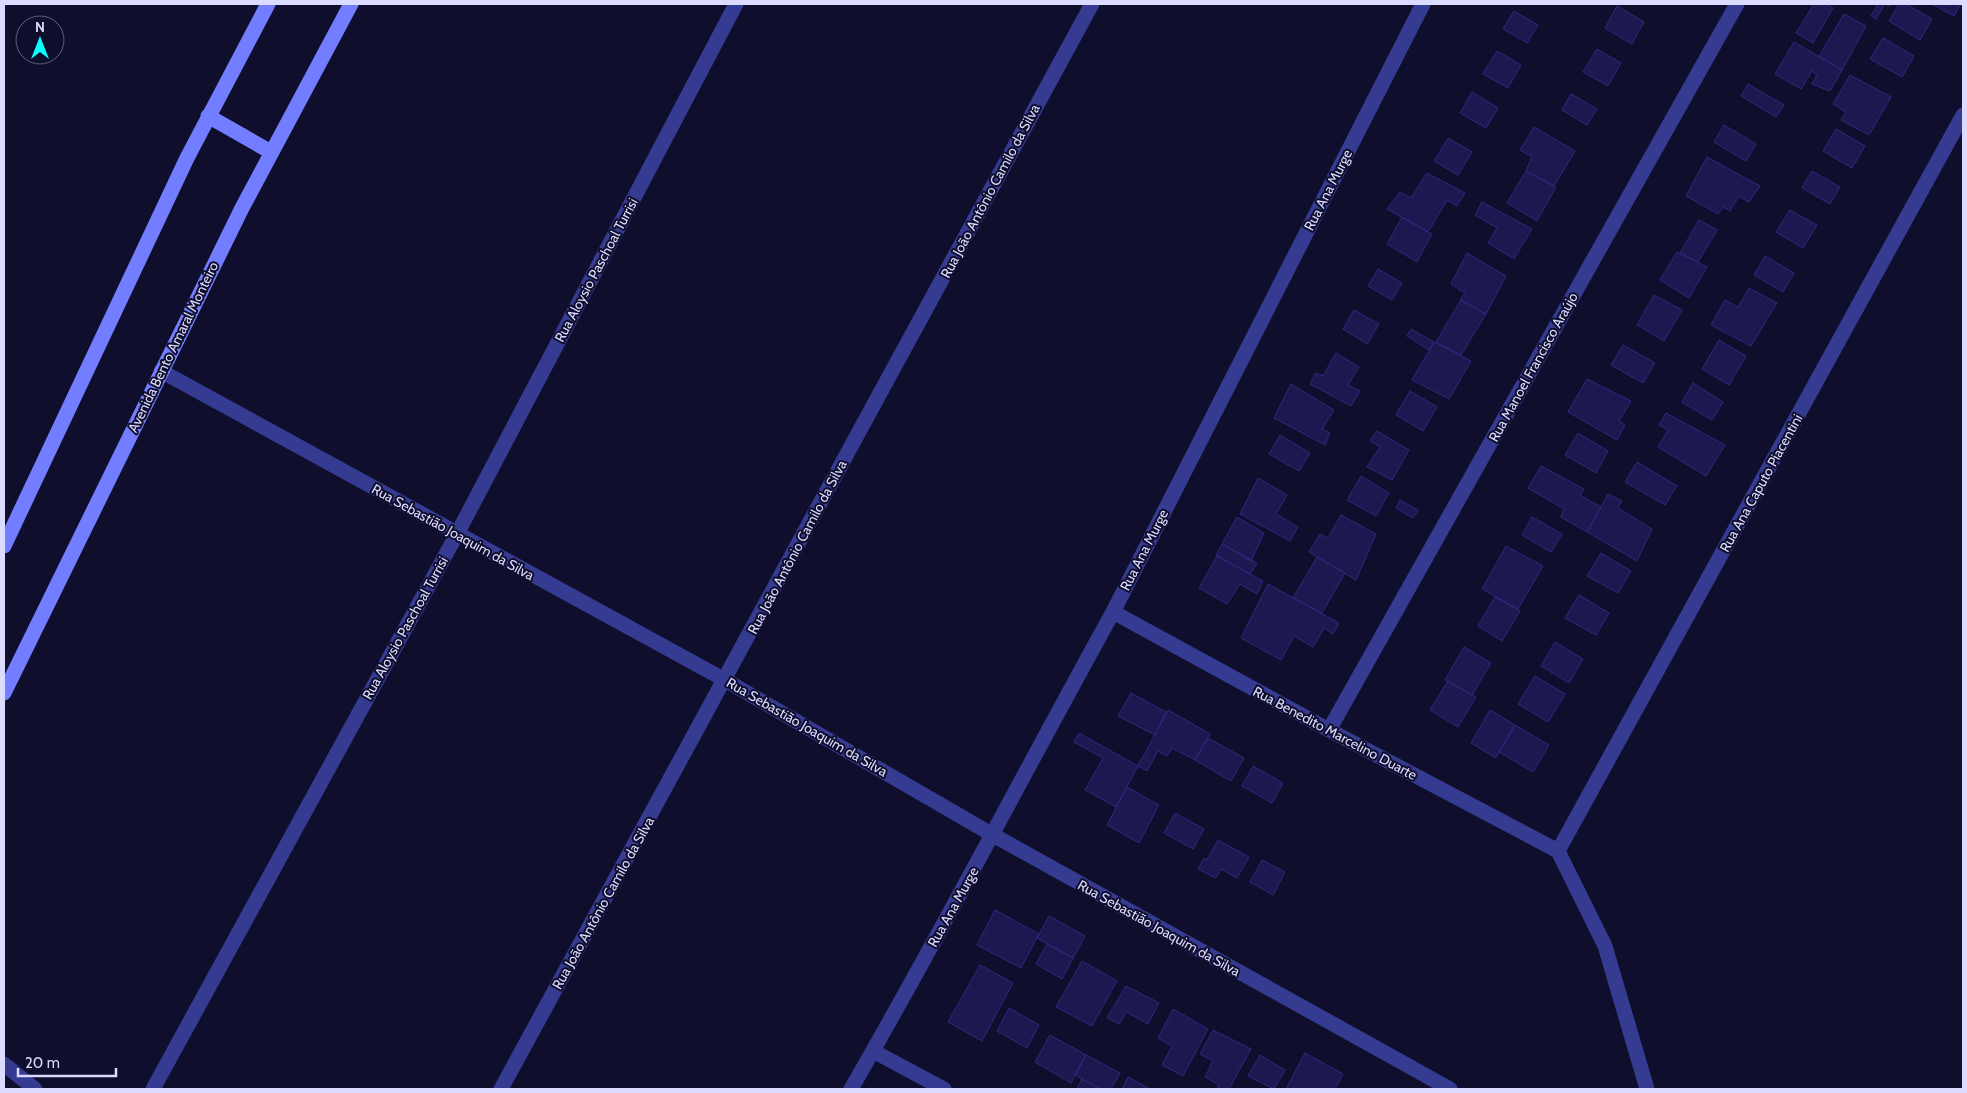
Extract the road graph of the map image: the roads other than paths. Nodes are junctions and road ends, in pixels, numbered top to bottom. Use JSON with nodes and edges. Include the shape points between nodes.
{"nodes":[{"id":1,"x":268,"y":4,"type":"edge"},
{"id":2,"x":351,"y":4,"type":"edge"},
{"id":3,"x":736,"y":4,"type":"edge"},
{"id":4,"x":1092,"y":4,"type":"edge"},
{"id":5,"x":1423,"y":4,"type":"edge"},
{"id":6,"x":1737,"y":4,"type":"edge"},
{"id":7,"x":1963,"y":115,"type":"edge"},
{"id":8,"x":208,"y":116,"type":"junction"},
{"id":9,"x":271,"y":152,"type":"junction"},
{"id":10,"x":161,"y":372,"type":"junction"},
{"id":11,"x":8,"y":523,"type":"edge"},
{"id":12,"x":457,"y":534,"type":"junction"},
{"id":13,"x":4,"y":546,"type":"edge"},
{"id":14,"x":1113,"y":612,"type":"junction"},
{"id":15,"x":725,"y":680,"type":"junction"},
{"id":16,"x":4,"y":693,"type":"edge"},
{"id":17,"x":1329,"y":730,"type":"junction"},
{"id":18,"x":993,"y":835,"type":"junction"},
{"id":19,"x":1558,"y":851,"type":"junction"},
{"id":20,"x":873,"y":1051,"type":"junction"},
{"id":21,"x":4,"y":1064,"type":"edge"},
{"id":22,"x":35,"y":1089,"type":"edge"},
{"id":23,"x":153,"y":1089,"type":"edge"},
{"id":24,"x":501,"y":1089,"type":"edge"},
{"id":25,"x":851,"y":1089,"type":"edge"},
{"id":26,"x":944,"y":1089,"type":"edge"},
{"id":27,"x":1450,"y":1089,"type":"edge"},
{"id":28,"x":1647,"y":1089,"type":"edge"}],
"edges":[{"from":1,"to":8,"type":"street"},
{"from":2,"to":9,"type":"street","name":"Avenida Bento Amaral Monteiro"},
{"from":3,"to":12,"type":"street","name":"Rua Aloysio Paschoal Turrisi"},
{"from":4,"to":15,"type":"street","name":"Rua João Antônio Camilo da Silva"},
{"from":5,"to":14,"type":"street","name":"Rua Ana Murge"},
{"from":6,"to":17,"type":"street","name":"Rua Manoel Francisco Araújo"},
{"from":7,"to":19,"type":"street","name":"Rua Ana Caputo Piacentini"},
{"from":8,"to":9,"type":"street"},
{"from":8,"to":11,"type":"street"},
{"from":9,"to":10,"type":"street","name":"Avenida Bento Amaral Monteiro"},
{"from":10,"to":12,"type":"street","name":"Rua Sebastião Joaquim da Silva"},
{"from":10,"to":16,"type":"street","name":"Avenida Bento Amaral Monteiro"},
{"from":11,"to":13,"type":"street"},
{"from":12,"to":15,"type":"street","name":"Rua Sebastião Joaquim da Silva"},
{"from":12,"to":23,"type":"street","name":"Rua Aloysio Paschoal Turrisi"},
{"from":14,"to":17,"type":"street","name":"Rua Benedito Marcelino Duarte"},
{"from":14,"to":18,"type":"street","name":"Rua Ana Murge"},
{"from":15,"to":18,"type":"street","name":"Rua Sebastião Joaquim da Silva"},
{"from":15,"to":24,"type":"street","name":"Rua João Antônio Camilo da Silva"},
{"from":17,"to":19,"type":"street","name":"Rua Benedito Marcelino Duarte"},
{"from":18,"to":20,"type":"street","name":"Rua Ana Murge"},
{"from":18,"to":27,"type":"street","name":"Rua Sebastião Joaquim da Silva"},
{"from":19,"to":28,"type":"street","via":[[1605,946]]},
{"from":20,"to":25,"type":"street","name":"Rua Ana Murge"},
{"from":20,"to":26,"type":"street"},
{"from":21,"to":22,"type":"street"}]}
